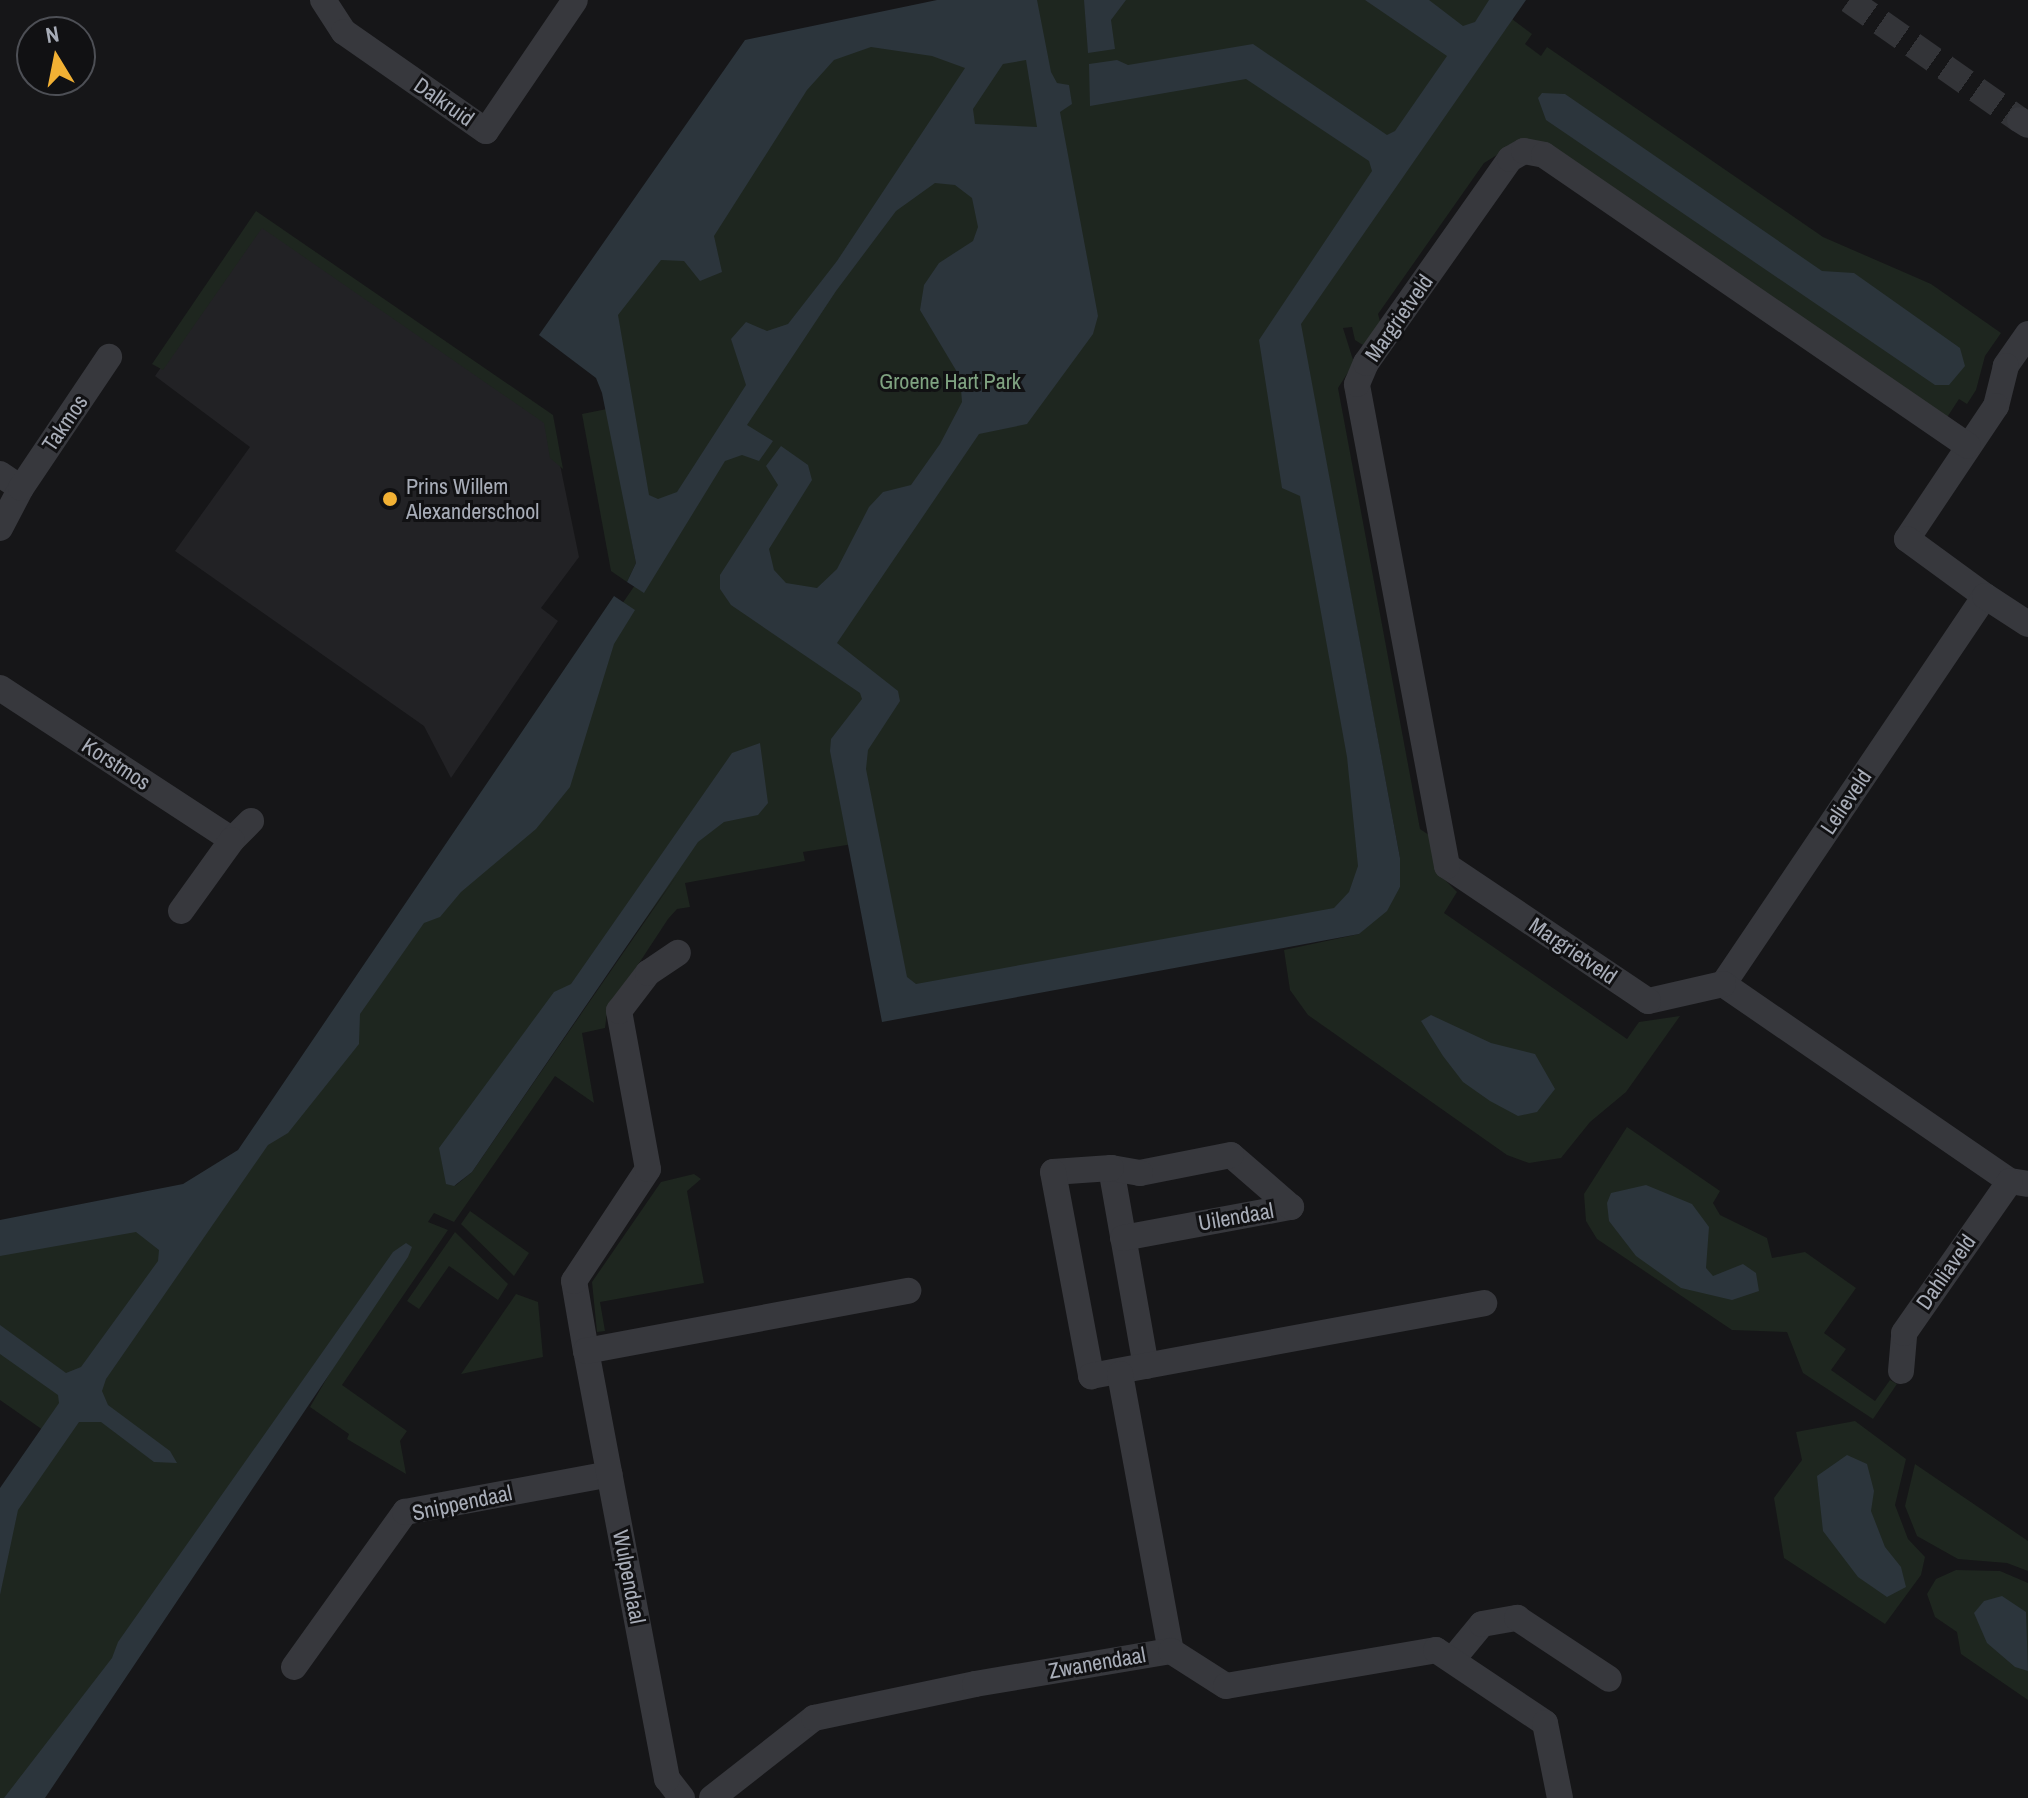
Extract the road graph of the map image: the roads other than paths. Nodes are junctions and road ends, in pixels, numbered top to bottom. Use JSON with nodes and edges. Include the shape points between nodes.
{"nodes":[{"id":1,"x":323,"y":0,"type":"edge"},
{"id":2,"x":575,"y":0,"type":"edge"},
{"id":3,"x":2028,"y":334,"type":"edge"},
{"id":4,"x":109,"y":357,"type":"dead end"},
{"id":5,"x":1968,"y":446,"type":"junction"},
{"id":6,"x":11,"y":481,"type":"edge"},
{"id":7,"x":0,"y":528,"type":"edge"},
{"id":8,"x":1985,"y":596,"type":"junction"},
{"id":9,"x":2028,"y":624,"type":"edge"},
{"id":10,"x":0,"y":688,"type":"edge"},
{"id":11,"x":251,"y":821,"type":"dead end"},
{"id":12,"x":232,"y":840,"type":"junction"},
{"id":13,"x":181,"y":911,"type":"dead end"},
{"id":14,"x":678,"y":953,"type":"dead end"},
{"id":15,"x":1723,"y":984,"type":"junction"},
{"id":16,"x":1111,"y":1168,"type":"junction"},
{"id":17,"x":2019,"y":1182,"type":"edge"},
{"id":18,"x":1123,"y":1238,"type":"junction"},
{"id":19,"x":908,"y":1291,"type":"dead end"},
{"id":20,"x":1484,"y":1303,"type":"dead end"},
{"id":21,"x":586,"y":1351,"type":"junction"},
{"id":22,"x":1146,"y":1366,"type":"junction"},
{"id":23,"x":1901,"y":1371,"type":"dead end"},
{"id":24,"x":1120,"y":1374,"type":"junction"},
{"id":25,"x":610,"y":1474,"type":"junction"},
{"id":26,"x":1171,"y":1651,"type":"junction"},
{"id":27,"x":1453,"y":1659,"type":"junction"},
{"id":28,"x":294,"y":1667,"type":"dead end"},
{"id":29,"x":1609,"y":1679,"type":"dead end"},
{"id":30,"x":682,"y":1798,"type":"edge"},
{"id":31,"x":712,"y":1798,"type":"edge"},
{"id":32,"x":1560,"y":1798,"type":"edge"}],
"edges":[{"from":1,"to":2,"type":"street","name":"Dalkruid","via":[[344,32],[486,131]]},
{"from":3,"to":5,"type":"street","via":[[2006,366],[1996,406]]},
{"from":4,"to":6,"type":"street","name":"Takmos"},
{"from":5,"to":8,"type":"street","via":[[1907,539]]},
{"from":5,"to":15,"type":"street","name":"Margrietveld","via":[[1544,155],[1524,151],[1510,159],[1366,363],[1357,384],[1447,866],[1648,1001]]},
{"from":6,"to":7,"type":"street","name":"Takmos"},
{"from":8,"to":9,"type":"street"},
{"from":8,"to":15,"type":"street","name":"Lelieveld"},
{"from":10,"to":12,"type":"street","name":"Korstmos"},
{"from":11,"to":12,"type":"street"},
{"from":12,"to":13,"type":"street"},
{"from":14,"to":21,"type":"street","name":"Wulpendaal","via":[[648,973],[619,1011],[648,1169],[574,1281]]},
{"from":15,"to":17,"type":"street"},
{"from":16,"to":18,"type":"street"},
{"from":16,"to":18,"type":"street","name":"Uilendaal","via":[[1140,1173],[1231,1155],[1291,1207]]},
{"from":16,"to":24,"type":"street","name":"Uilendaal","via":[[1053,1172],[1091,1376]]},
{"from":17,"to":23,"type":"street","name":"Dahliaveld","via":[[1904,1333]]},
{"from":18,"to":22,"type":"street"},
{"from":19,"to":21,"type":"street"},
{"from":20,"to":22,"type":"street"},
{"from":21,"to":25,"type":"street","name":"Wulpendaal"},
{"from":22,"to":24,"type":"street"},
{"from":24,"to":26,"type":"street"},
{"from":25,"to":28,"type":"street","name":"Snippendaal","via":[[405,1512]]},
{"from":25,"to":30,"type":"street","name":"Wulpendaal","via":[[667,1779]]},
{"from":26,"to":27,"type":"street","name":"Zwanendaal","via":[[1226,1686],[1436,1650]]},
{"from":26,"to":31,"type":"street","name":"Zwanendaal","via":[[814,1718]]},
{"from":27,"to":29,"type":"street","via":[[1482,1624],[1517,1618]]},
{"from":27,"to":32,"type":"street","name":"Zwanendaal","via":[[1545,1723]]}]}
